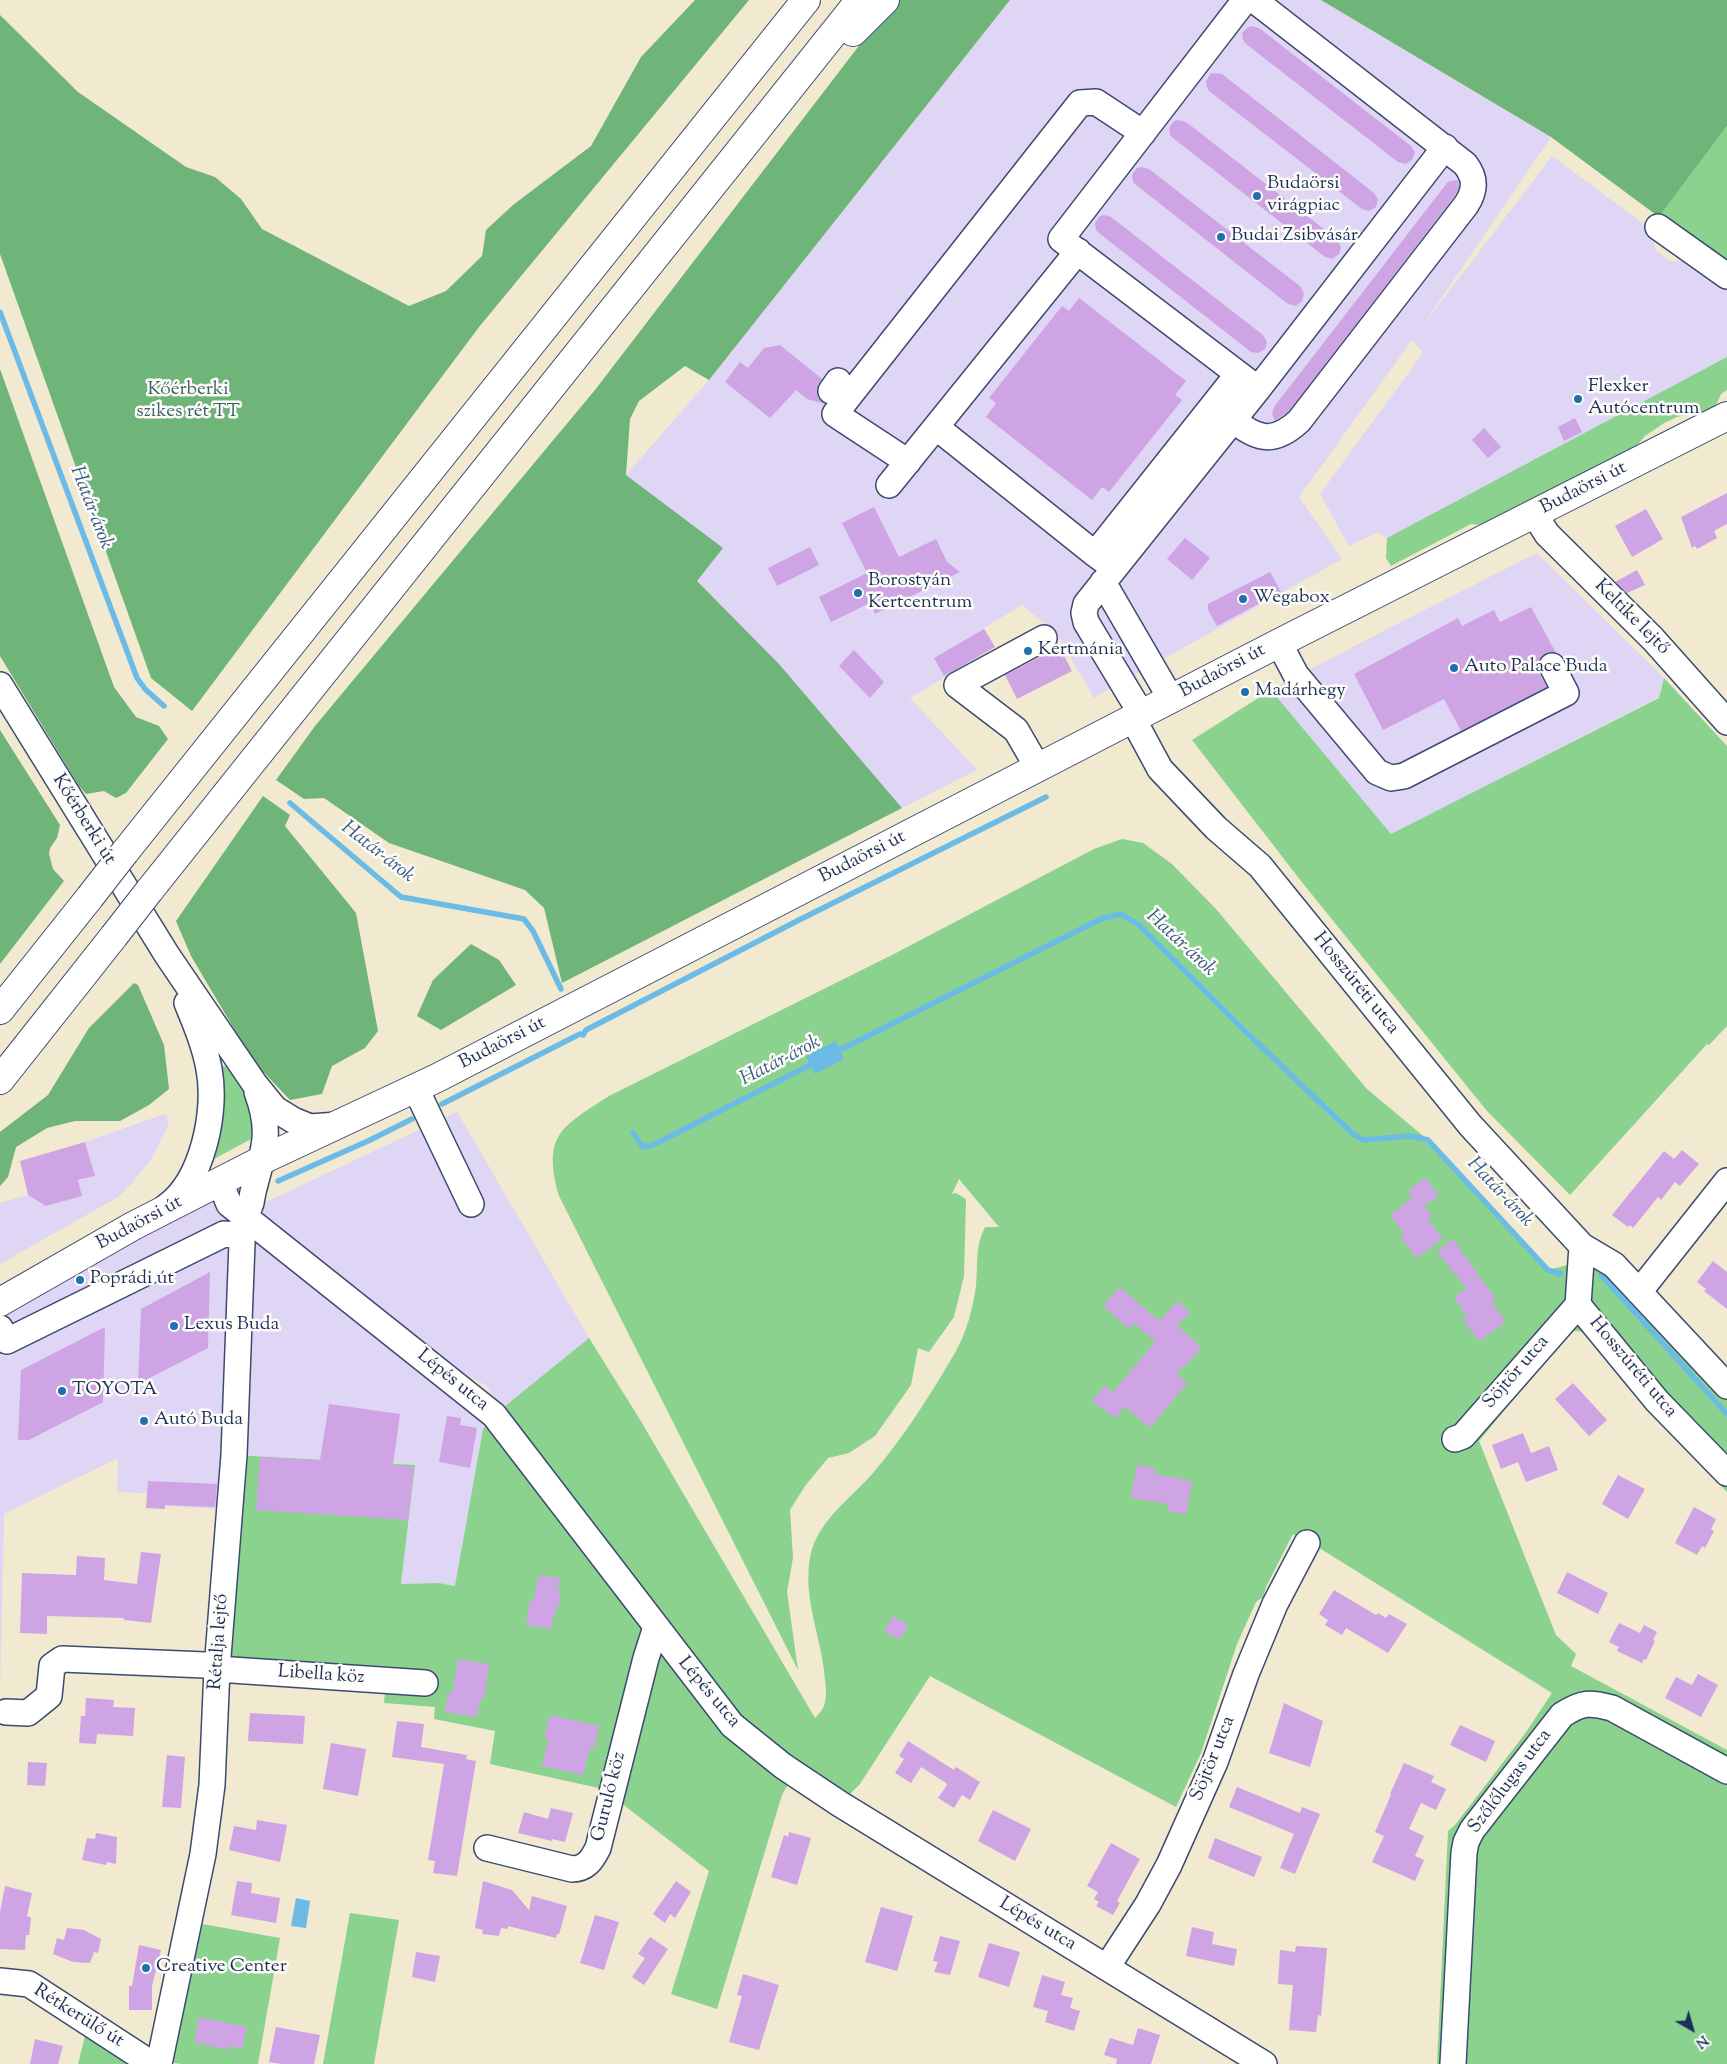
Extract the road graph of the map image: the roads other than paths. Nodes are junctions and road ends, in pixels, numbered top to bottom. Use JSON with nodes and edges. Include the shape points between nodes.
{"nodes":[{"id":1,"x":806,"y":0,"type":"edge"},
{"id":2,"x":860,"y":0,"type":"edge"},
{"id":3,"x":885,"y":0,"type":"edge"},
{"id":4,"x":1246,"y":0,"type":"edge"},
{"id":5,"x":1254,"y":0,"type":"edge"},
{"id":6,"x":1143,"y":133,"type":"junction"},
{"id":7,"x":755,"y":134,"type":"junction"},
{"id":8,"x":1445,"y":147,"type":"junction"},
{"id":9,"x":1658,"y":227,"type":"dead end"},
{"id":10,"x":1078,"y":251,"type":"junction"},
{"id":11,"x":1727,"y":276,"type":"edge"},
{"id":12,"x":1238,"y":374,"type":"junction"},
{"id":13,"x":1258,"y":389,"type":"junction"},
{"id":14,"x":1727,"y":416,"type":"edge"},
{"id":15,"x":1233,"y":420,"type":"junction"},
{"id":16,"x":936,"y":427,"type":"junction"},
{"id":17,"x":908,"y":462,"type":"junction"},
{"id":18,"x":889,"y":485,"type":"dead end"},
{"id":19,"x":1535,"y":514,"type":"junction"},
{"id":20,"x":1104,"y":568,"type":"junction"},
{"id":21,"x":1044,"y":638,"type":"dead end"},
{"id":22,"x":1279,"y":643,"type":"junction"},
{"id":23,"x":1552,"y":666,"type":"dead end"},
{"id":24,"x":0,"y":685,"type":"edge"},
{"id":25,"x":1171,"y":699,"type":"junction"},
{"id":26,"x":1138,"y":717,"type":"junction"},
{"id":27,"x":1727,"y":722,"type":"edge"},
{"id":28,"x":1038,"y":768,"type":"junction"},
{"id":29,"x":167,"y":955,"type":"junction"},
{"id":30,"x":0,"y":1010,"type":"edge"},
{"id":31,"x":0,"y":1080,"type":"edge"},
{"id":32,"x":254,"y":1084,"type":"junction"},
{"id":33,"x":416,"y":1089,"type":"junction"},
{"id":34,"x":340,"y":1125,"type":"junction"},
{"id":35,"x":262,"y":1160,"type":"junction"},
{"id":36,"x":1727,"y":1181,"type":"edge"},
{"id":37,"x":220,"y":1182,"type":"junction"},
{"id":38,"x":472,"y":1204,"type":"dead end"},
{"id":39,"x":150,"y":1218,"type":"junction"},
{"id":40,"x":243,"y":1226,"type":"junction"},
{"id":41,"x":1582,"y":1246,"type":"junction"},
{"id":42,"x":1639,"y":1292,"type":"junction"},
{"id":43,"x":0,"y":1302,"type":"edge"},
{"id":44,"x":1578,"y":1305,"type":"junction"},
{"id":45,"x":0,"y":1328,"type":"edge"},
{"id":46,"x":1727,"y":1386,"type":"edge"},
{"id":47,"x":1454,"y":1439,"type":"dead end"},
{"id":48,"x":1727,"y":1473,"type":"edge"},
{"id":49,"x":1307,"y":1543,"type":"dead end"},
{"id":50,"x":656,"y":1628,"type":"junction"},
{"id":51,"x":217,"y":1669,"type":"junction"},
{"id":52,"x":425,"y":1683,"type":"dead end"},
{"id":53,"x":6,"y":1712,"type":"dead end"},
{"id":54,"x":1727,"y":1771,"type":"edge"},
{"id":55,"x":487,"y":1848,"type":"dead end"},
{"id":56,"x":1107,"y":1967,"type":"junction"},
{"id":57,"x":0,"y":1981,"type":"edge"},
{"id":58,"x":152,"y":2064,"type":"edge"},
{"id":59,"x":159,"y":2064,"type":"edge"},
{"id":60,"x":1264,"y":2064,"type":"edge"},
{"id":61,"x":1453,"y":2064,"type":"edge"}],
"edges":[{"from":1,"to":30,"type":"main road","bridge":true},
{"from":2,"to":7,"type":"main road"},
{"from":3,"to":7,"type":"main road"},
{"from":4,"to":6,"type":"street"},
{"from":5,"to":8,"type":"street"},
{"from":6,"to":10,"type":"street","via":[[1061,239]]},
{"from":6,"to":17,"type":"street","via":[[1096,102],[1080,103],[833,395]]},
{"from":7,"to":31,"type":"main road","bridge":true,"via":[[344,644]]},
{"from":8,"to":13,"type":"street"},
{"from":8,"to":15,"type":"street","via":[[1470,171],[1474,180],[1471,198],[1299,422],[1282,434],[1261,437]]},
{"from":9,"to":11,"type":"street"},
{"from":10,"to":12,"type":"street"},
{"from":10,"to":16,"type":"street"},
{"from":12,"to":13,"type":"street"},
{"from":12,"to":20,"type":"street"},
{"from":13,"to":15,"type":"street"},
{"from":14,"to":19,"type":"main road","name":"Budaörsi út"},
{"from":15,"to":20,"type":"street"},
{"from":16,"to":17,"type":"street"},
{"from":16,"to":20,"type":"street"},
{"from":17,"to":18,"type":"street"},
{"from":19,"to":22,"type":"main road","name":"Budaörsi út"},
{"from":19,"to":27,"type":"street","name":"Keltike lejtő","via":[[1546,534],[1654,639]]},
{"from":20,"to":25,"type":"street"},
{"from":20,"to":26,"type":"street","name":"Hosszúréti utca","via":[[1086,604],[1086,622]]},
{"from":21,"to":28,"type":"street","via":[[957,685],[1016,730]]},
{"from":22,"to":23,"type":"street","via":[[1296,675],[1377,772],[1391,778],[1404,776],[1566,693]]},
{"from":22,"to":25,"type":"main road","name":"Budaörsi út"},
{"from":24,"to":29,"type":"street","name":"Kőérberki út"},
{"from":25,"to":26,"type":"main road","name":"Budaörsi út"},
{"from":26,"to":28,"type":"main road","name":"Budaörsi út"},
{"from":26,"to":41,"type":"street","name":"Hosszúréti utca","via":[[1147,745],[1160,769],[1216,828],[1260,866],[1450,1102]]},
{"from":28,"to":33,"type":"main road","name":"Budaörsi út"},
{"from":29,"to":32,"type":"street","name":"Kőérberki út"},
{"from":29,"to":39,"type":"street","name":"Kőérberki út","via":[[200,1035],[210,1069],[212,1098],[201,1154],[188,1183],[170,1204]]},
{"from":32,"to":34,"type":"street","name":"Kőérberki út","via":[[275,1109],[293,1120],[310,1127]]},
{"from":32,"to":35,"type":"street","name":"Kőérberki út","via":[[266,1123]]},
{"from":33,"to":34,"type":"main road","name":"Budaörsi út"},
{"from":33,"to":38,"type":"street"},
{"from":34,"to":35,"type":"main road","name":"Budaörsi út"},
{"from":35,"to":37,"type":"main road","name":"Budaörsi út"},
{"from":35,"to":40,"type":"street","name":"Kőérberki út","via":[[252,1206]]},
{"from":36,"to":42,"type":"street"},
{"from":37,"to":39,"type":"main road","name":"Budaörsi út"},
{"from":37,"to":40,"type":"street","name":"Lépés utca"},
{"from":39,"to":43,"type":"main road","name":"Budaörsi út"},
{"from":40,"to":45,"type":"street","via":[[7,1341]]},
{"from":40,"to":50,"type":"street","name":"Lépés utca","via":[[494,1415]]},
{"from":40,"to":51,"type":"street","name":"Rétalja lejtő","via":[[234,1455]]},
{"from":41,"to":42,"type":"street","name":"Hosszúréti utca","via":[[1614,1266]]},
{"from":41,"to":44,"type":"street","name":"Hosszúréti utca"},
{"from":42,"to":46,"type":"street","name":"Hosszúréti utca"},
{"from":44,"to":47,"type":"street","name":"Söjtör utca","via":[[1463,1436]]},
{"from":44,"to":48,"type":"street","name":"Hosszúréti utca","via":[[1657,1401]]},
{"from":49,"to":56,"type":"street","name":"Söjtör utca","via":[[1275,1604],[1215,1762],[1169,1865]]},
{"from":50,"to":55,"type":"street","name":"Guruló köz","via":[[593,1859],[584,1867],[572,1869]]},
{"from":50,"to":56,"type":"street","name":"Lépés utca","via":[[732,1725],[783,1766]]},
{"from":51,"to":52,"type":"street","name":"Libella köz"},
{"from":51,"to":53,"type":"street","name":"Libella köz","via":[[205,1665],[62,1659],[52,1666],[49,1696],[28,1713]]},
{"from":51,"to":59,"type":"street","name":"Rétalja lejtő","via":[[212,1785],[203,1854]]},
{"from":54,"to":61,"type":"street","name":"Szőlőlugas utca","via":[[1612,1708],[1595,1703],[1584,1704],[1562,1715],[1466,1842]]},
{"from":56,"to":60,"type":"street","name":"Lépés utca"},
{"from":57,"to":58,"type":"street","name":"Rétkerülő út","via":[[29,1984]]}]}
